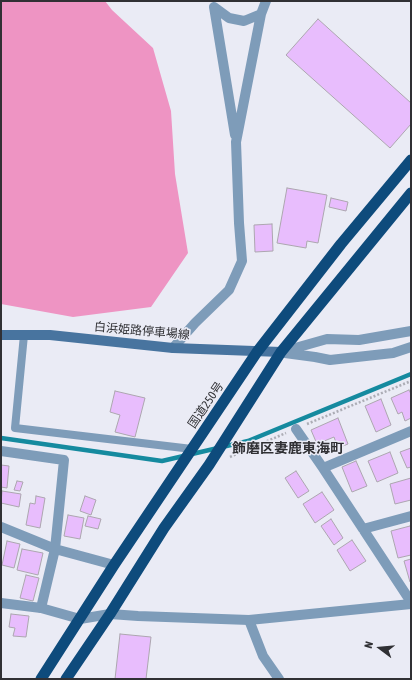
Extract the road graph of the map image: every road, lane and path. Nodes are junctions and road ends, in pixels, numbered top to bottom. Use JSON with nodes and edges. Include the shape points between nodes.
{"nodes":[{"id":1,"x":266,"y":1,"type":"edge"},
{"id":2,"x":213,"y":4,"type":"edge"},
{"id":3,"x":261,"y":14,"type":"junction"},
{"id":4,"x":236,"y":142,"type":"junction"},
{"id":5,"x":411,"y":160,"type":"edge"},
{"id":6,"x":411,"y":193,"type":"edge"},
{"id":7,"x":411,"y":331,"type":"edge"},
{"id":8,"x":1,"y":335,"type":"edge"},
{"id":9,"x":24,"y":335,"type":"junction"},
{"id":10,"x":411,"y":347,"type":"edge"},
{"id":11,"x":173,"y":348,"type":"junction"},
{"id":12,"x":257,"y":352,"type":"junction"},
{"id":13,"x":281,"y":352,"type":"junction"},
{"id":14,"x":411,"y":381,"type":"edge"},
{"id":15,"x":296,"y":429,"type":"junction"},
{"id":16,"x":411,"y":431,"type":"edge"},
{"id":17,"x":192,"y":449,"type":"junction"},
{"id":18,"x":1,"y":451,"type":"edge"},
{"id":19,"x":227,"y":458,"type":"dead end"},
{"id":20,"x":323,"y":468,"type":"junction"},
{"id":21,"x":411,"y":516,"type":"edge"},
{"id":22,"x":1,"y":527,"type":"edge"},
{"id":23,"x":363,"y":529,"type":"junction"},
{"id":24,"x":55,"y":549,"type":"junction"},
{"id":25,"x":114,"y":565,"type":"junction"},
{"id":26,"x":411,"y":603,"type":"edge"},
{"id":27,"x":1,"y":604,"type":"edge"},
{"id":28,"x":41,"y":608,"type":"junction"},
{"id":29,"x":110,"y":614,"type":"junction"},
{"id":30,"x":80,"y":619,"type":"junction"},
{"id":31,"x":249,"y":620,"type":"junction"},
{"id":32,"x":41,"y":679,"type":"edge"},
{"id":33,"x":66,"y":679,"type":"edge"},
{"id":34,"x":279,"y":679,"type":"edge"}],
"edges":[{"from":1,"to":3,"type":"street"},
{"from":2,"to":3,"type":"street","via":[[228,18],[244,22]]},
{"from":2,"to":4,"type":"street"},
{"from":3,"to":4,"type":"street"},
{"from":4,"to":11,"type":"street","via":[[242,261],[228,290]]},
{"from":5,"to":12,"type":"highway","name":"国道250号","via":[[341,244]]},
{"from":6,"to":13,"type":"highway"},
{"from":7,"to":13,"type":"street","via":[[359,340],[327,339]]},
{"from":8,"to":9,"type":"main road","name":"白浜姫路停車場線"},
{"from":9,"to":11,"type":"main road","name":"白浜姫路停車場線","via":[[50,335]]},
{"from":9,"to":17,"type":"lane","via":[[15,428]]},
{"from":10,"to":13,"type":"street","via":[[393,353],[330,360]]},
{"from":11,"to":12,"type":"main road","name":"白浜姫路停車場線"},
{"from":12,"to":13,"type":"main road","name":"白浜姫路停車場線"},
{"from":12,"to":17,"type":"highway","name":"国道250号"},
{"from":13,"to":29,"type":"highway"},
{"from":14,"to":15,"type":"path"},
{"from":15,"to":19,"type":"path"},
{"from":15,"to":20,"type":"street"},
{"from":16,"to":20,"type":"street"},
{"from":17,"to":25,"type":"highway","name":"国道250号"},
{"from":18,"to":24,"type":"street","via":[[64,460]]},
{"from":20,"to":23,"type":"street"},
{"from":21,"to":23,"type":"street"},
{"from":22,"to":24,"type":"street"},
{"from":23,"to":26,"type":"street"},
{"from":24,"to":25,"type":"street"},
{"from":24,"to":28,"type":"street"},
{"from":25,"to":30,"type":"highway","name":"国道250号"},
{"from":26,"to":31,"type":"street"},
{"from":27,"to":28,"type":"street"},
{"from":28,"to":30,"type":"street"},
{"from":29,"to":30,"type":"street"},
{"from":29,"to":31,"type":"street"},
{"from":29,"to":33,"type":"highway"},
{"from":30,"to":32,"type":"highway","name":"国道250号"},
{"from":31,"to":34,"type":"street","via":[[263,656]]}]}
